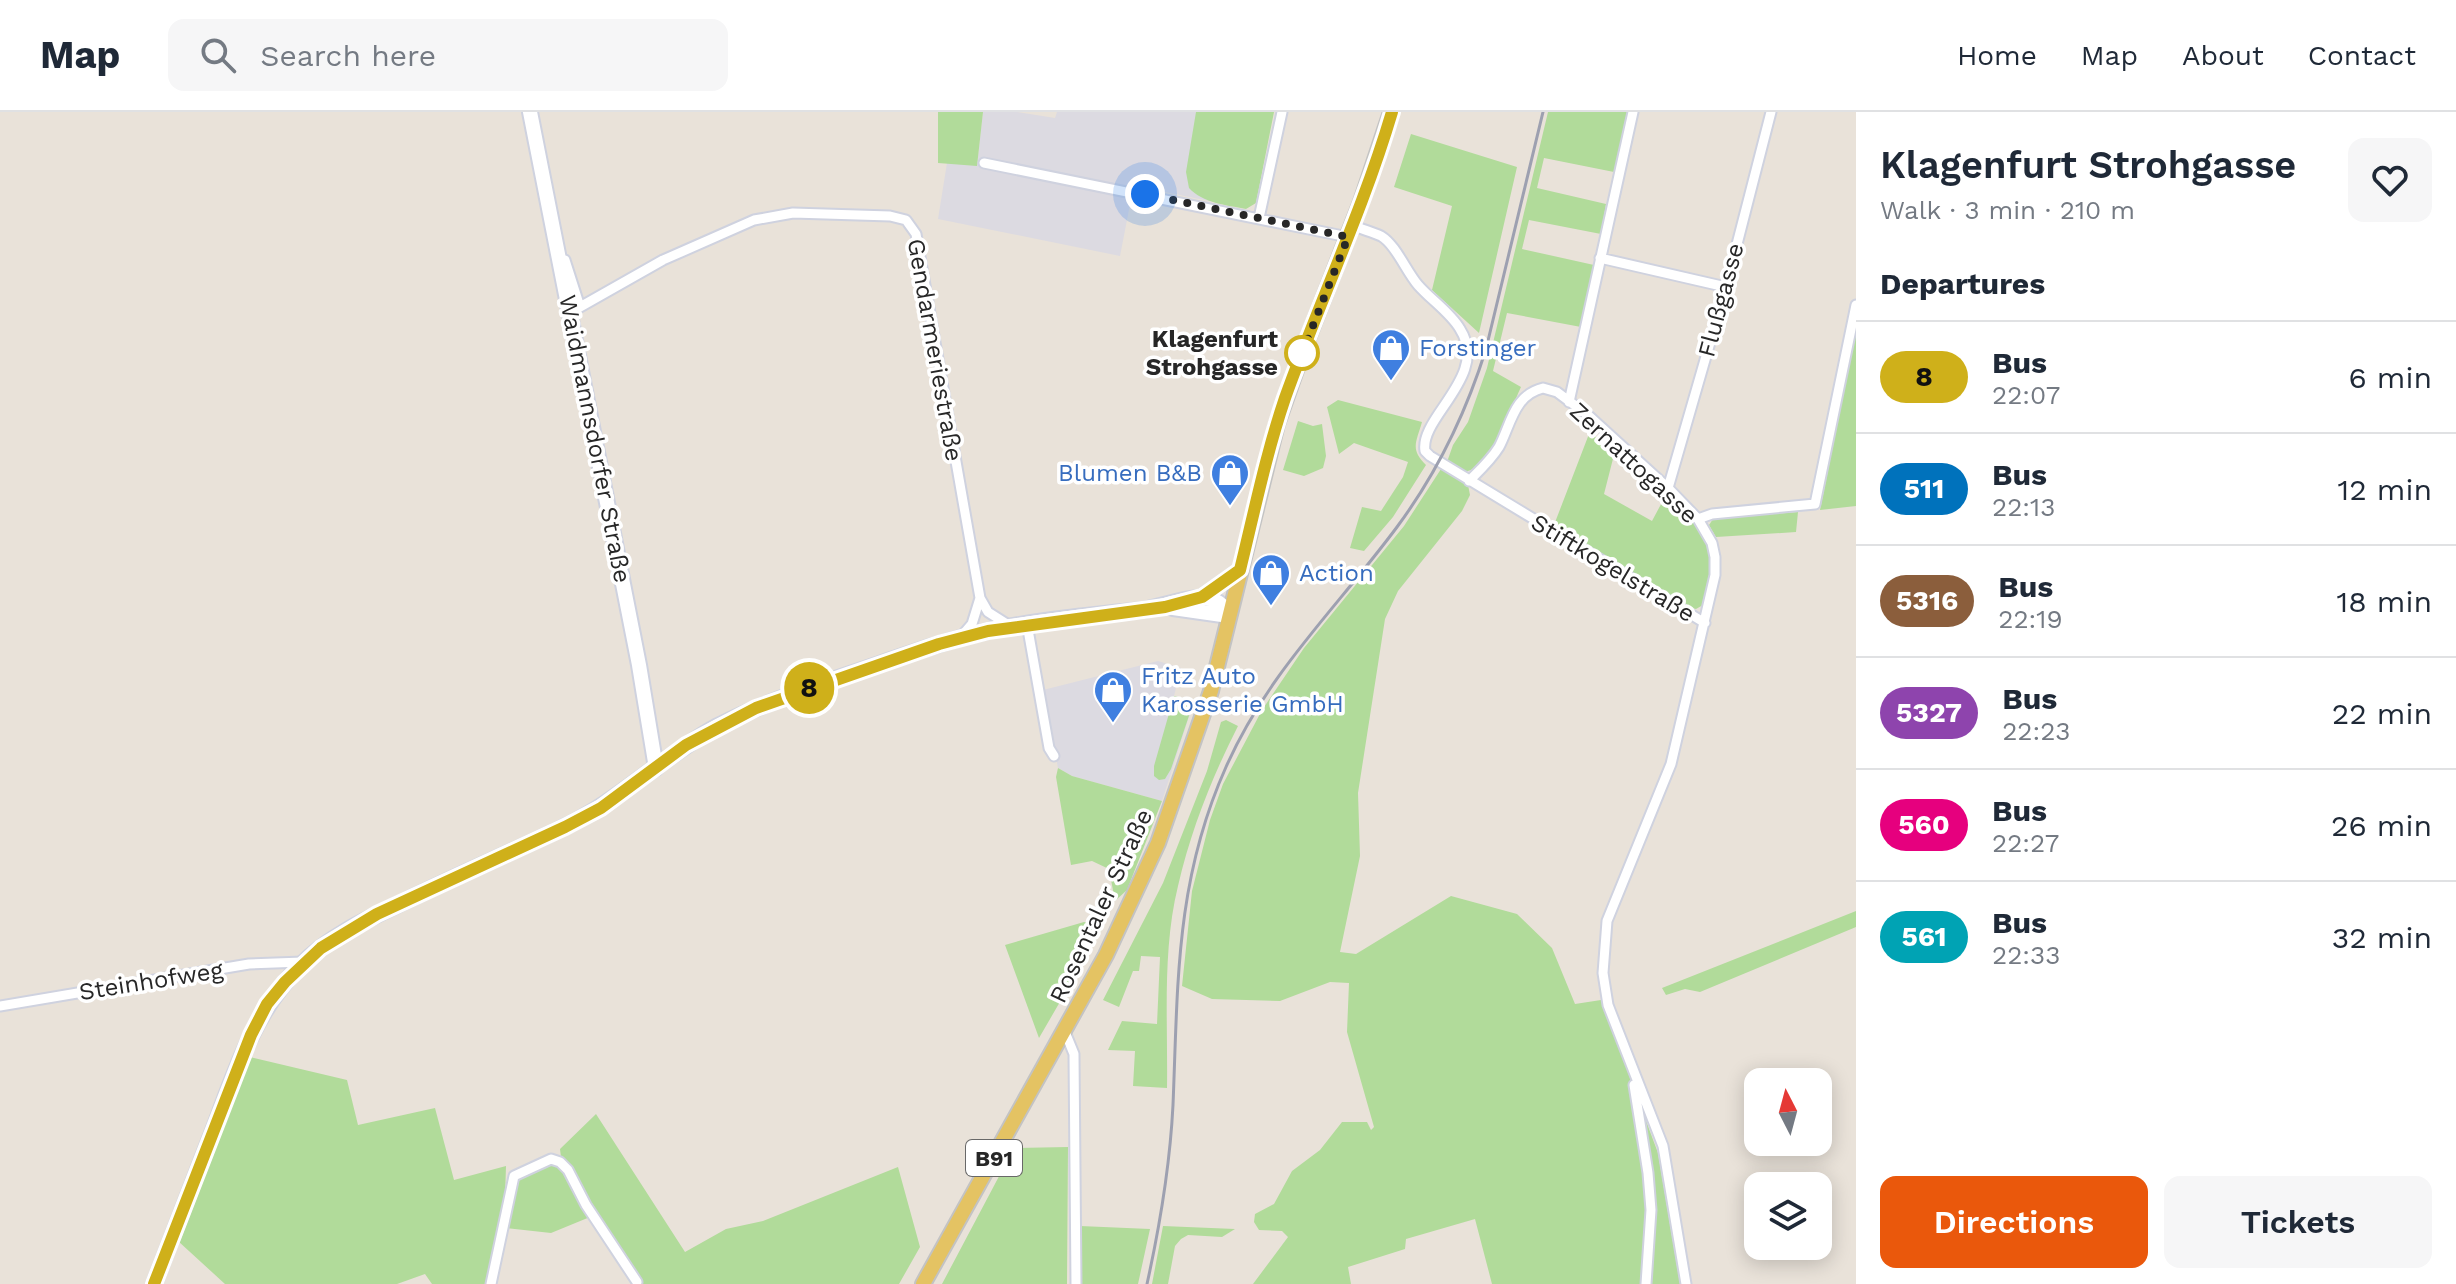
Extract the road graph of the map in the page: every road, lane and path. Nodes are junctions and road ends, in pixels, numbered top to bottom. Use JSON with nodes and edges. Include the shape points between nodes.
{"nodes":[{"id":1,"x":530,"y":112,"type":"edge"},
{"id":2,"x":1282,"y":112,"type":"edge"},
{"id":3,"x":1391,"y":112,"type":"edge"},
{"id":4,"x":1633,"y":112,"type":"edge"},
{"id":5,"x":1771,"y":112,"type":"edge"},
{"id":6,"x":984,"y":163,"type":"dead end"},
{"id":7,"x":549,"y":207,"type":"junction"},
{"id":8,"x":1259,"y":218,"type":"junction"},
{"id":9,"x":1350,"y":231,"type":"junction"},
{"id":10,"x":1600,"y":258,"type":"junction"},
{"id":11,"x":1726,"y":287,"type":"junction"},
{"id":12,"x":1856,"y":305,"type":"edge"},
{"id":13,"x":1569,"y":402,"type":"junction"},
{"id":14,"x":1469,"y":481,"type":"junction"},
{"id":15,"x":1668,"y":488,"type":"junction"},
{"id":16,"x":1698,"y":519,"type":"junction"},
{"id":17,"x":1240,"y":570,"type":"junction"},
{"id":18,"x":1202,"y":597,"type":"junction"},
{"id":19,"x":982,"y":605,"type":"junction"},
{"id":20,"x":1165,"y":607,"type":"junction"},
{"id":21,"x":1229,"y":616,"type":"junction"},
{"id":22,"x":1705,"y":623,"type":"junction"},
{"id":23,"x":1027,"y":624,"type":"junction"},
{"id":24,"x":1010,"y":626,"type":"junction"},
{"id":25,"x":988,"y":631,"type":"junction"},
{"id":26,"x":959,"y":639,"type":"junction"},
{"id":27,"x":1054,"y":756,"type":"dead end"},
{"id":28,"x":656,"y":768,"type":"junction"},
{"id":29,"x":303,"y":962,"type":"junction"},
{"id":30,"x":0,"y":1006,"type":"edge"},
{"id":31,"x":1065,"y":1032,"type":"junction"},
{"id":32,"x":1632,"y":1069,"type":"junction"},
{"id":33,"x":637,"y":1282,"type":"dead end"},
{"id":34,"x":154,"y":1284,"type":"edge"},
{"id":35,"x":491,"y":1284,"type":"edge"},
{"id":36,"x":923,"y":1284,"type":"edge"},
{"id":37,"x":1076,"y":1284,"type":"edge"},
{"id":38,"x":1646,"y":1284,"type":"edge"},
{"id":39,"x":1686,"y":1284,"type":"edge"}],
"edges":[{"from":1,"to":7,"type":"main road","name":"Waidmannsdorfer Straße"},
{"from":2,"to":8,"type":"street"},
{"from":3,"to":9,"type":"main road","name":"Rosentaler Straße","number":"B91"},
{"from":4,"to":10,"type":"street"},
{"from":5,"to":11,"type":"street","name":"Flußgasse"},
{"from":6,"to":8,"type":"street"},
{"from":7,"to":19,"type":"street","name":"Gendarmeriestraße","via":[[580,307],[663,260],[754,220],[793,213],[906,220],[916,234]]},
{"from":7,"to":28,"type":"main road","name":"Waidmannsdorfer Straße"},
{"from":8,"to":9,"type":"street"},
{"from":9,"to":14,"type":"street","name":"Stiftkogelstraße","via":[[1383,238],[1465,338],[1464,369],[1424,444],[1430,456]]},
{"from":9,"to":17,"type":"main road","name":"Rosentaler Straße","number":"B91","via":[[1277,424]]},
{"from":10,"to":11,"type":"street"},
{"from":10,"to":13,"type":"street"},
{"from":11,"to":15,"type":"street","name":"Flußgasse"},
{"from":12,"to":16,"type":"street","via":[[1815,504]]},
{"from":13,"to":14,"type":"street","name":"Zernattogasse","via":[[1543,388],[1525,397],[1498,448]]},
{"from":13,"to":15,"type":"street","name":"Zernattogasse"},
{"from":14,"to":22,"type":"street","name":"Stiftkogelstraße"},
{"from":15,"to":16,"type":"street","name":"Zernattogasse"},
{"from":16,"to":22,"type":"street","name":"Zernattogasse","via":[[1715,557]]},
{"from":17,"to":18,"type":"main road"},
{"from":17,"to":21,"type":"main road","name":"Rosentaler Straße","number":"B91"},
{"from":18,"to":20,"type":"main road"},
{"from":18,"to":21,"type":"main road","via":[[1218,600]]},
{"from":19,"to":24,"type":"street"},
{"from":19,"to":25,"type":"street","name":"Gendarmeriestraße","via":[[981,626]]},
{"from":19,"to":26,"type":"street"},
{"from":20,"to":21,"type":"main road"},
{"from":20,"to":23,"type":"main road"},
{"from":21,"to":31,"type":"main road","name":"Rosentaler Straße","number":"B91","via":[[1211,691],[1158,843]]},
{"from":22,"to":32,"type":"street","name":"Stiftkogelstraße","via":[[1671,764],[1607,921],[1603,973],[1608,1005]]},
{"from":23,"to":24,"type":"main road"},
{"from":23,"to":27,"type":"street"},
{"from":24,"to":25,"type":"main road"},
{"from":25,"to":26,"type":"main road"},
{"from":26,"to":28,"type":"main road","via":[[756,708],[686,745]]},
{"from":28,"to":29,"type":"main road","via":[[601,808],[377,914]]},
{"from":29,"to":30,"type":"street","name":"Steinhofweg","via":[[249,964]]},
{"from":29,"to":34,"type":"main road","via":[[267,1004],[251,1035]]},
{"from":31,"to":36,"type":"main road","name":"Rosentaler Straße","number":"B91"},
{"from":31,"to":37,"type":"street","via":[[1074,1054]]},
{"from":32,"to":38,"type":"street","via":[[1651,1210]]},
{"from":32,"to":39,"type":"street","name":"Stiftkogelstraße","via":[[1663,1146]]},
{"from":33,"to":35,"type":"street","via":[[568,1170],[551,1159],[514,1176]]}]}
